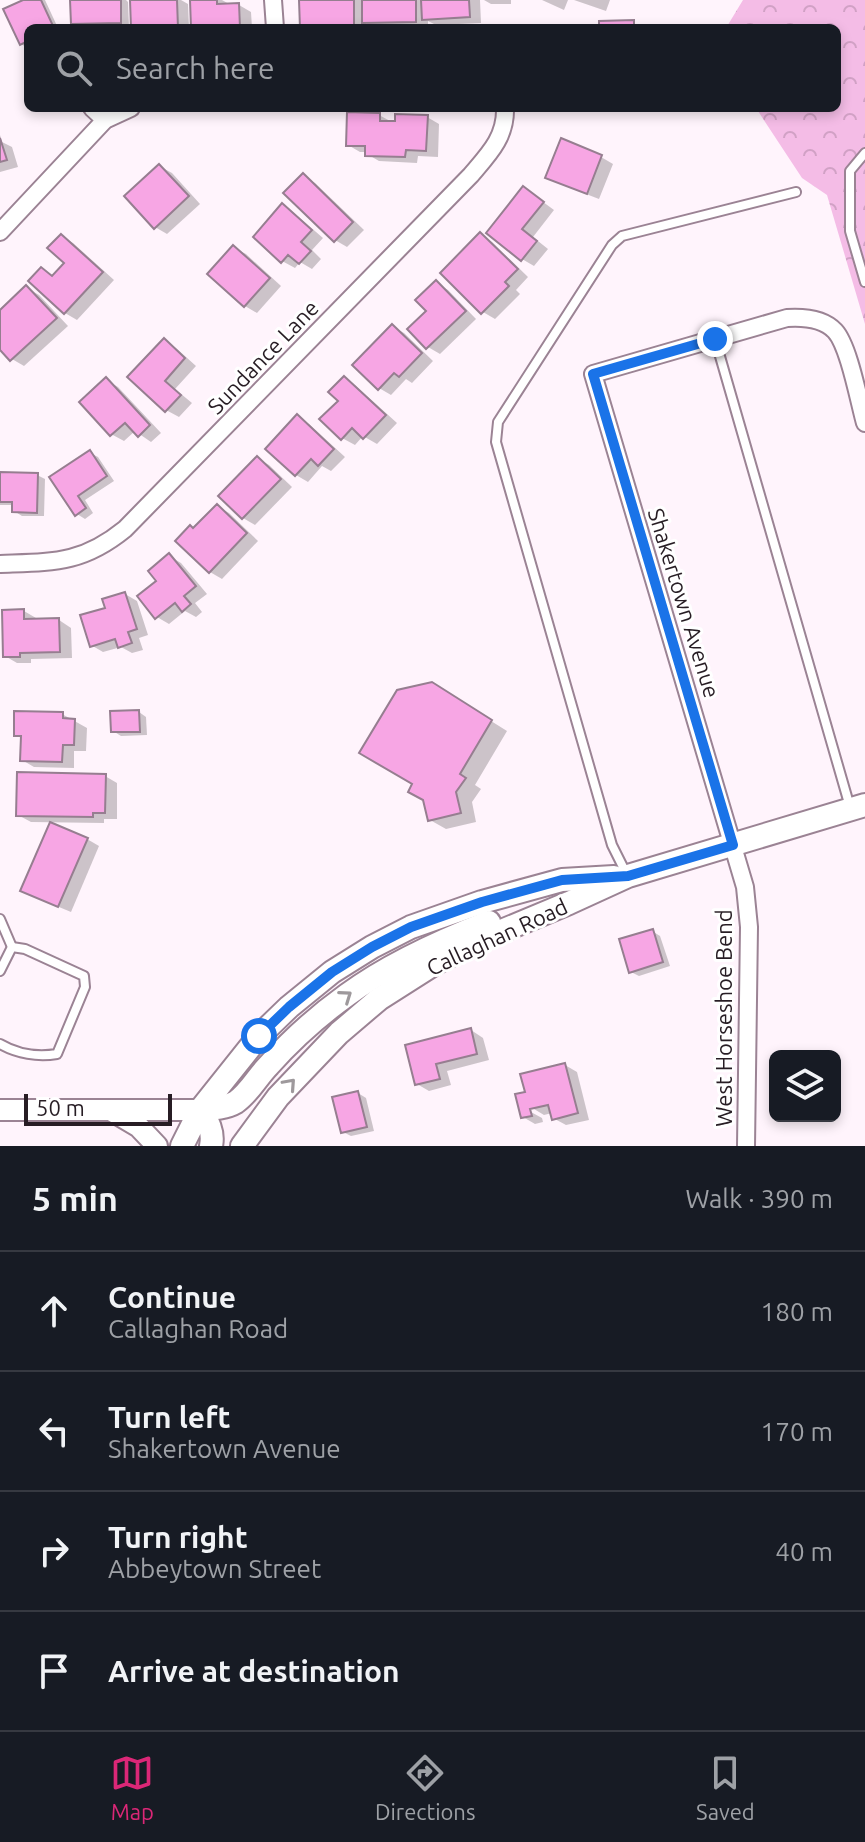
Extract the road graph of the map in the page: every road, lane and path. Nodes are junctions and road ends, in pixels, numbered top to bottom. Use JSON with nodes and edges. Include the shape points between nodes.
{"nodes":[{"id":1,"x":273,"y":0,"type":"edge"},
{"id":2,"x":275,"y":24,"type":"edge"},
{"id":3,"x":96,"y":112,"type":"edge"},
{"id":4,"x":122,"y":112,"type":"edge"},
{"id":5,"x":505,"y":112,"type":"edge"},
{"id":6,"x":105,"y":120,"type":"junction"},
{"id":7,"x":865,"y":153,"type":"edge"},
{"id":8,"x":796,"y":192,"type":"dead end"},
{"id":9,"x":0,"y":232,"type":"edge"},
{"id":10,"x":865,"y":282,"type":"edge"},
{"id":11,"x":715,"y":339,"type":"junction"},
{"id":12,"x":865,"y":423,"type":"edge"},
{"id":13,"x":0,"y":564,"type":"edge"},
{"id":14,"x":858,"y":807,"type":"edge"},
{"id":15,"x":733,"y":845,"type":"junction"},
{"id":16,"x":628,"y":876,"type":"junction"},
{"id":17,"x":569,"y":903,"type":"junction"},
{"id":18,"x":0,"y":919,"type":"edge"},
{"id":19,"x":12,"y":947,"type":"junction"},
{"id":20,"x":0,"y":971,"type":"edge"},
{"id":21,"x":0,"y":1044,"type":"edge"},
{"id":22,"x":0,"y":1110,"type":"edge"},
{"id":23,"x":200,"y":1110,"type":"junction"},
{"id":24,"x":112,"y":1111,"type":"junction"},
{"id":25,"x":157,"y":1146,"type":"edge"},
{"id":26,"x":182,"y":1146,"type":"edge"},
{"id":27,"x":211,"y":1146,"type":"edge"},
{"id":28,"x":242,"y":1146,"type":"edge"},
{"id":29,"x":746,"y":1146,"type":"edge"}],
"edges":[{"from":1,"to":2,"type":"street"},
{"from":3,"to":6,"type":"street"},
{"from":4,"to":6,"type":"street"},
{"from":5,"to":13,"type":"street","name":"Sundance Lane","via":[[500,138],[471,175],[125,529],[75,558]]},
{"from":6,"to":9,"type":"street"},
{"from":7,"to":10,"type":"lane","via":[[850,171],[850,231]]},
{"from":8,"to":16,"type":"lane","via":[[622,236],[498,422],[500,457],[612,845]]},
{"from":11,"to":12,"type":"street","via":[[787,318],[806,317],[824,324],[845,349]]},
{"from":11,"to":14,"type":"lane"},
{"from":11,"to":15,"type":"street","name":"Shakertown Avenue","via":[[593,374]]},
{"from":14,"to":15,"type":"main road","name":"Callaghan Road"},
{"from":15,"to":16,"type":"main road","name":"Callaghan Road"},
{"from":15,"to":29,"type":"street","name":"West Horseshoe Bend","via":[[749,927]]},
{"from":16,"to":17,"type":"main road","name":"Callaghan Road"},
{"from":16,"to":23,"type":"main road","name":"Callaghan Road","via":[[548,883],[445,914],[372,947],[289,1007]]},
{"from":23,"to":17,"type":"main road","one_way":true,"via":[[235,1103],[292,1040],[381,973],[498,918]]},
{"from":28,"to":17,"type":"main road","name":"Callaghan Road","one_way":true,"via":[[300,1073],[379,999],[480,940]]},
{"from":18,"to":19,"type":"lane"},
{"from":19,"to":20,"type":"lane"},
{"from":19,"to":21,"type":"lane","via":[[84,976],[85,987],[57,1054],[14,1052]]},
{"from":22,"to":24,"type":"street"},
{"from":23,"to":24,"type":"street"},
{"from":23,"to":26,"type":"main road","name":"Callaghan Road"},
{"from":23,"to":27,"type":"main road","via":[[211,1131]]},
{"from":24,"to":25,"type":"street"}]}
